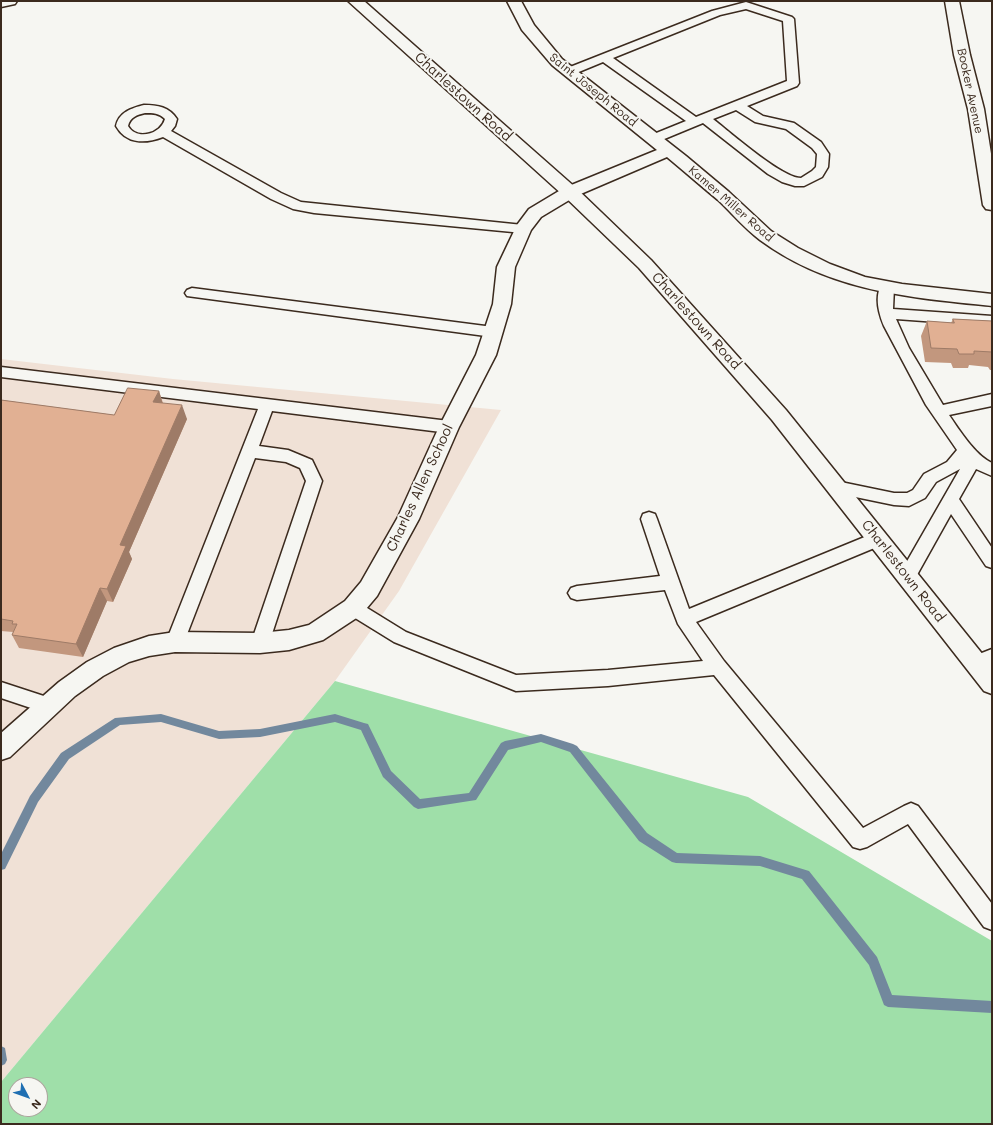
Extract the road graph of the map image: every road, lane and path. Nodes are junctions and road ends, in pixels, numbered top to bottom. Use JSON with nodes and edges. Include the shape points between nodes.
{"nodes":[{"id":1,"x":10,"y":1,"type":"edge"},
{"id":2,"x":355,"y":1,"type":"edge"},
{"id":3,"x":514,"y":1,"type":"edge"},
{"id":4,"x":712,"y":1,"type":"edge"},
{"id":5,"x":952,"y":1,"type":"edge"},
{"id":6,"x":1,"y":3,"type":"edge"},
{"id":7,"x":716,"y":13,"type":"junction"},
{"id":8,"x":605,"y":58,"type":"junction"},
{"id":9,"x":569,"y":72,"type":"junction"},
{"id":10,"x":736,"y":105,"type":"junction"},
{"id":11,"x":699,"y":120,"type":"junction"},
{"id":12,"x":163,"y":132,"type":"dead end"},
{"id":13,"x":653,"y":138,"type":"junction"},
{"id":14,"x":668,"y":151,"type":"junction"},
{"id":15,"x":570,"y":192,"type":"junction"},
{"id":16,"x":992,"y":205,"type":"edge"},
{"id":17,"x":524,"y":229,"type":"junction"},
{"id":18,"x":887,"y":287,"type":"junction"},
{"id":19,"x":192,"y":293,"type":"dead end"},
{"id":20,"x":992,"y":300,"type":"edge"},
{"id":21,"x":886,"y":313,"type":"junction"},
{"id":22,"x":992,"y":321,"type":"edge"},
{"id":23,"x":493,"y":332,"type":"junction"},
{"id":24,"x":1,"y":372,"type":"edge"},
{"id":25,"x":992,"y":400,"type":"edge"},
{"id":26,"x":266,"y":405,"type":"junction"},
{"id":27,"x":939,"y":412,"type":"junction"},
{"id":28,"x":449,"y":426,"type":"junction"},
{"id":29,"x":249,"y":451,"type":"junction"},
{"id":30,"x":971,"y":453,"type":"junction"},
{"id":31,"x":992,"y":470,"type":"edge"},
{"id":32,"x":836,"y":487,"type":"junction"},
{"id":33,"x":951,"y":500,"type":"junction"},
{"id":34,"x":649,"y":519,"type":"dead end"},
{"id":35,"x":878,"y":539,"type":"junction"},
{"id":36,"x":992,"y":561,"type":"edge"},
{"id":37,"x":907,"y":577,"type":"junction"},
{"id":38,"x":671,"y":582,"type":"junction"},
{"id":39,"x":577,"y":593,"type":"dead end"},
{"id":40,"x":353,"y":608,"type":"junction"},
{"id":41,"x":684,"y":619,"type":"junction"},
{"id":42,"x":176,"y":642,"type":"junction"},
{"id":43,"x":260,"y":643,"type":"junction"},
{"id":44,"x":984,"y":660,"type":"edge"},
{"id":45,"x":718,"y":667,"type":"junction"},
{"id":46,"x":992,"y":684,"type":"edge"},
{"id":47,"x":1,"y":690,"type":"edge"},
{"id":48,"x":49,"y":706,"type":"junction"},
{"id":49,"x":1,"y":749,"type":"edge"},
{"id":50,"x":991,"y":920,"type":"edge"}],
"edges":[{"from":1,"to":6,"type":"main road"},
{"from":2,"to":15,"type":"main road","name":"Charlestown Road"},
{"from":3,"to":9,"type":"main road","name":"Saint Joseph Road","via":[[527,27],[540,45]]},
{"from":4,"to":7,"type":"lane"},
{"from":5,"to":16,"type":"main road","name":"Booker Avenue","via":[[976,109]]},
{"from":7,"to":8,"type":"lane"},
{"from":7,"to":10,"type":"lane","via":[[746,5],[788,19],[793,83]]},
{"from":8,"to":9,"type":"lane"},
{"from":8,"to":11,"type":"lane"},
{"from":9,"to":13,"type":"main road","name":"Saint Joseph Road"},
{"from":10,"to":11,"type":"lane"},
{"from":10,"to":11,"type":"lane","via":[[759,119],[790,126],[817,144],[823,154],[822,167],[817,174],[804,182],[787,179]]},
{"from":11,"to":13,"type":"lane"},
{"from":12,"to":17,"type":"lane","via":[[298,206]]},
{"from":13,"to":14,"type":"main road","name":"Saint Joseph Road"},
{"from":14,"to":15,"type":"main road"},
{"from":14,"to":18,"type":"main road","name":"Kamer Miller Road","via":[[723,196],[764,235],[824,268],[862,282]]},
{"from":15,"to":17,"type":"main road","name":"Charles Allen School","via":[[535,213]]},
{"from":15,"to":32,"type":"main road","name":"Charlestown Road","via":[[645,264],[719,346],[779,415]]},
{"from":17,"to":23,"type":"main road","name":"Charles Allen School","via":[[506,267],[502,304]]},
{"from":18,"to":20,"type":"main road","name":"Kamer Miller Road"},
{"from":18,"to":21,"type":"lane"},
{"from":19,"to":23,"type":"lane"},
{"from":21,"to":22,"type":"lane"},
{"from":21,"to":27,"type":"lane","via":[[915,375]]},
{"from":23,"to":28,"type":"main road","name":"Charles Allen School","via":[[486,355]]},
{"from":24,"to":26,"type":"lane"},
{"from":25,"to":27,"type":"lane"},
{"from":26,"to":28,"type":"lane"},
{"from":26,"to":29,"type":"lane"},
{"from":27,"to":30,"type":"lane"},
{"from":28,"to":40,"type":"main road","name":"Charles Allen School","via":[[408,519],[369,589]]},
{"from":29,"to":42,"type":"lane"},
{"from":29,"to":43,"type":"lane","via":[[288,456],[306,464],[314,481]]},
{"from":30,"to":31,"type":"lane","via":[[985,468]]},
{"from":30,"to":32,"type":"lane","via":[[930,478],[919,494],[908,500]]},
{"from":30,"to":33,"type":"lane"},
{"from":32,"to":35,"type":"main road","name":"Charlestown Road"},
{"from":33,"to":36,"type":"lane"},
{"from":33,"to":37,"type":"lane"},
{"from":34,"to":38,"type":"lane"},
{"from":35,"to":37,"type":"main road","name":"Charlestown Road"},
{"from":35,"to":41,"type":"lane"},
{"from":37,"to":44,"type":"main road","name":"Charlestown Road"},
{"from":38,"to":39,"type":"lane"},
{"from":38,"to":41,"type":"lane"},
{"from":40,"to":43,"type":"main road","name":"Charles Allen School","via":[[315,633],[289,640]]},
{"from":40,"to":45,"type":"lane","via":[[400,637],[516,683],[608,678]]},
{"from":41,"to":45,"type":"lane"},
{"from":42,"to":43,"type":"main road","name":"Charles Allen School"},
{"from":42,"to":48,"type":"main road","name":"Charles Allen School","via":[[149,646],[122,655],[78,681]]},
{"from":44,"to":46,"type":"main road","name":"Charlestown Road"},
{"from":45,"to":50,"type":"lane","via":[[860,840],[911,812]]},
{"from":47,"to":48,"type":"lane"},
{"from":48,"to":49,"type":"main road","name":"Charles Allen School"}]}
